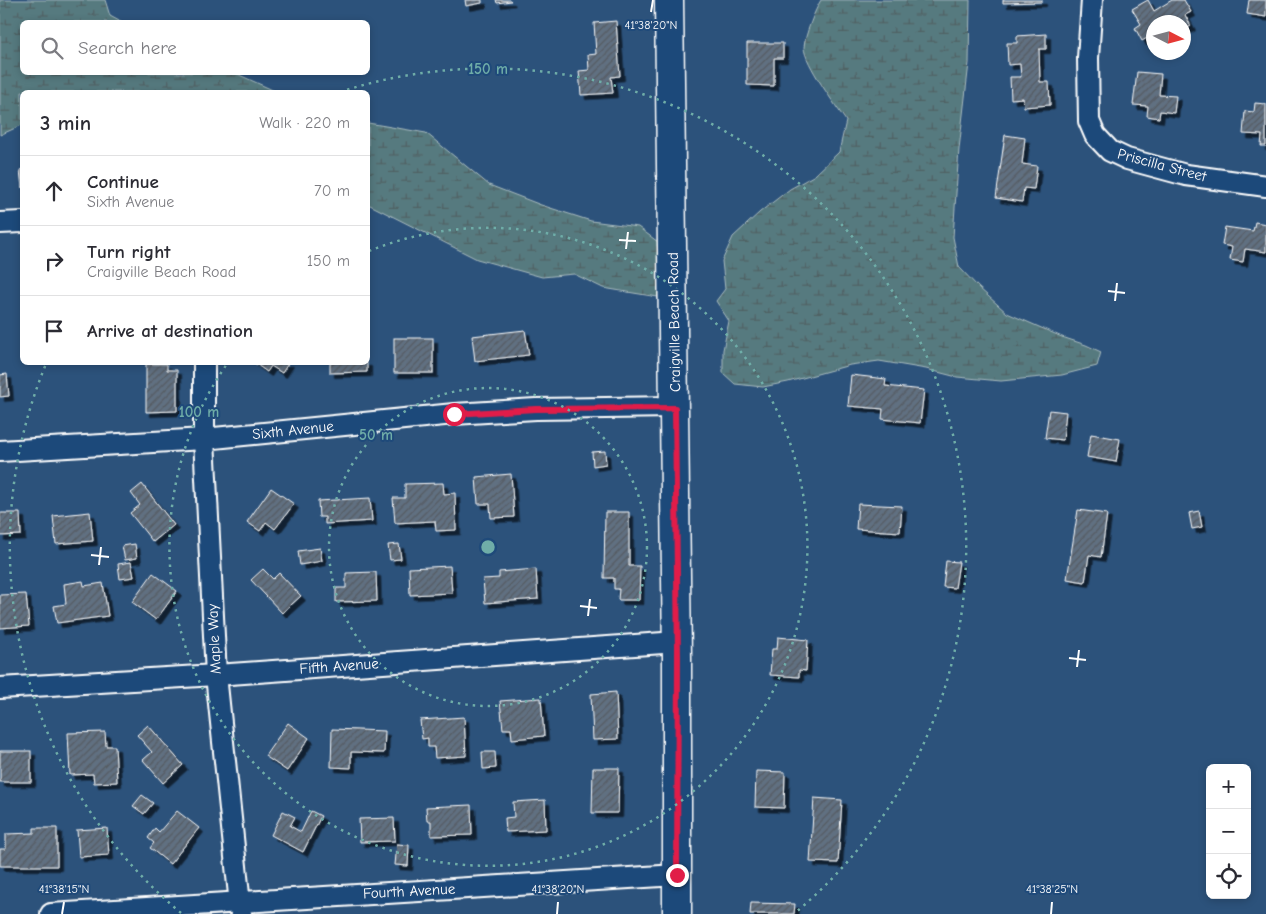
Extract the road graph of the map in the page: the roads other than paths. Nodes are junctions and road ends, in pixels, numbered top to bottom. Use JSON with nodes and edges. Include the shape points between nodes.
{"nodes":[{"id":1,"x":670,"y":0,"type":"edge"},
{"id":2,"x":1092,"y":0,"type":"edge"},
{"id":3,"x":1266,"y":186,"type":"edge"},
{"id":4,"x":20,"y":222,"type":"edge"},
{"id":5,"x":0,"y":223,"type":"edge"},
{"id":6,"x":204,"y":365,"type":"edge"},
{"id":7,"x":675,"y":408,"type":"junction"},
{"id":8,"x":204,"y":439,"type":"junction"},
{"id":9,"x":0,"y":451,"type":"edge"},
{"id":10,"x":677,"y":642,"type":"junction"},
{"id":11,"x":216,"y":675,"type":"junction"},
{"id":12,"x":0,"y":688,"type":"edge"},
{"id":13,"x":677,"y":875,"type":"junction"},
{"id":14,"x":240,"y":908,"type":"edge"},
{"id":15,"x":51,"y":914,"type":"edge"},
{"id":16,"x":677,"y":914,"type":"edge"}],
"edges":[{"from":1,"to":7,"type":"main road","name":"Craigville Beach Road"},
{"from":2,"to":3,"type":"street","name":"Priscilla Street","via":[[1088,105],[1089,121],[1095,135],[1110,151],[1127,159],[1186,175]]},
{"from":4,"to":5,"type":"street"},
{"from":6,"to":8,"type":"street","name":"Maple Way"},
{"from":7,"to":8,"type":"street","name":"Sixth Avenue","via":[[536,409],[454,414]]},
{"from":7,"to":10,"type":"main road","name":"Craigville Beach Road"},
{"from":8,"to":9,"type":"street","name":"Sixth Avenue"},
{"from":8,"to":11,"type":"street","name":"Maple Way"},
{"from":10,"to":11,"type":"street","name":"Fifth Avenue"},
{"from":10,"to":13,"type":"main road","name":"Craigville Beach Road"},
{"from":11,"to":12,"type":"street","name":"Fifth Avenue"},
{"from":11,"to":14,"type":"street","name":"Maple Way"},
{"from":13,"to":14,"type":"street","name":"Fourth Avenue"},
{"from":13,"to":16,"type":"main road","name":"Craigville Beach Road"},
{"from":14,"to":15,"type":"street","name":"Fourth Avenue"}]}
